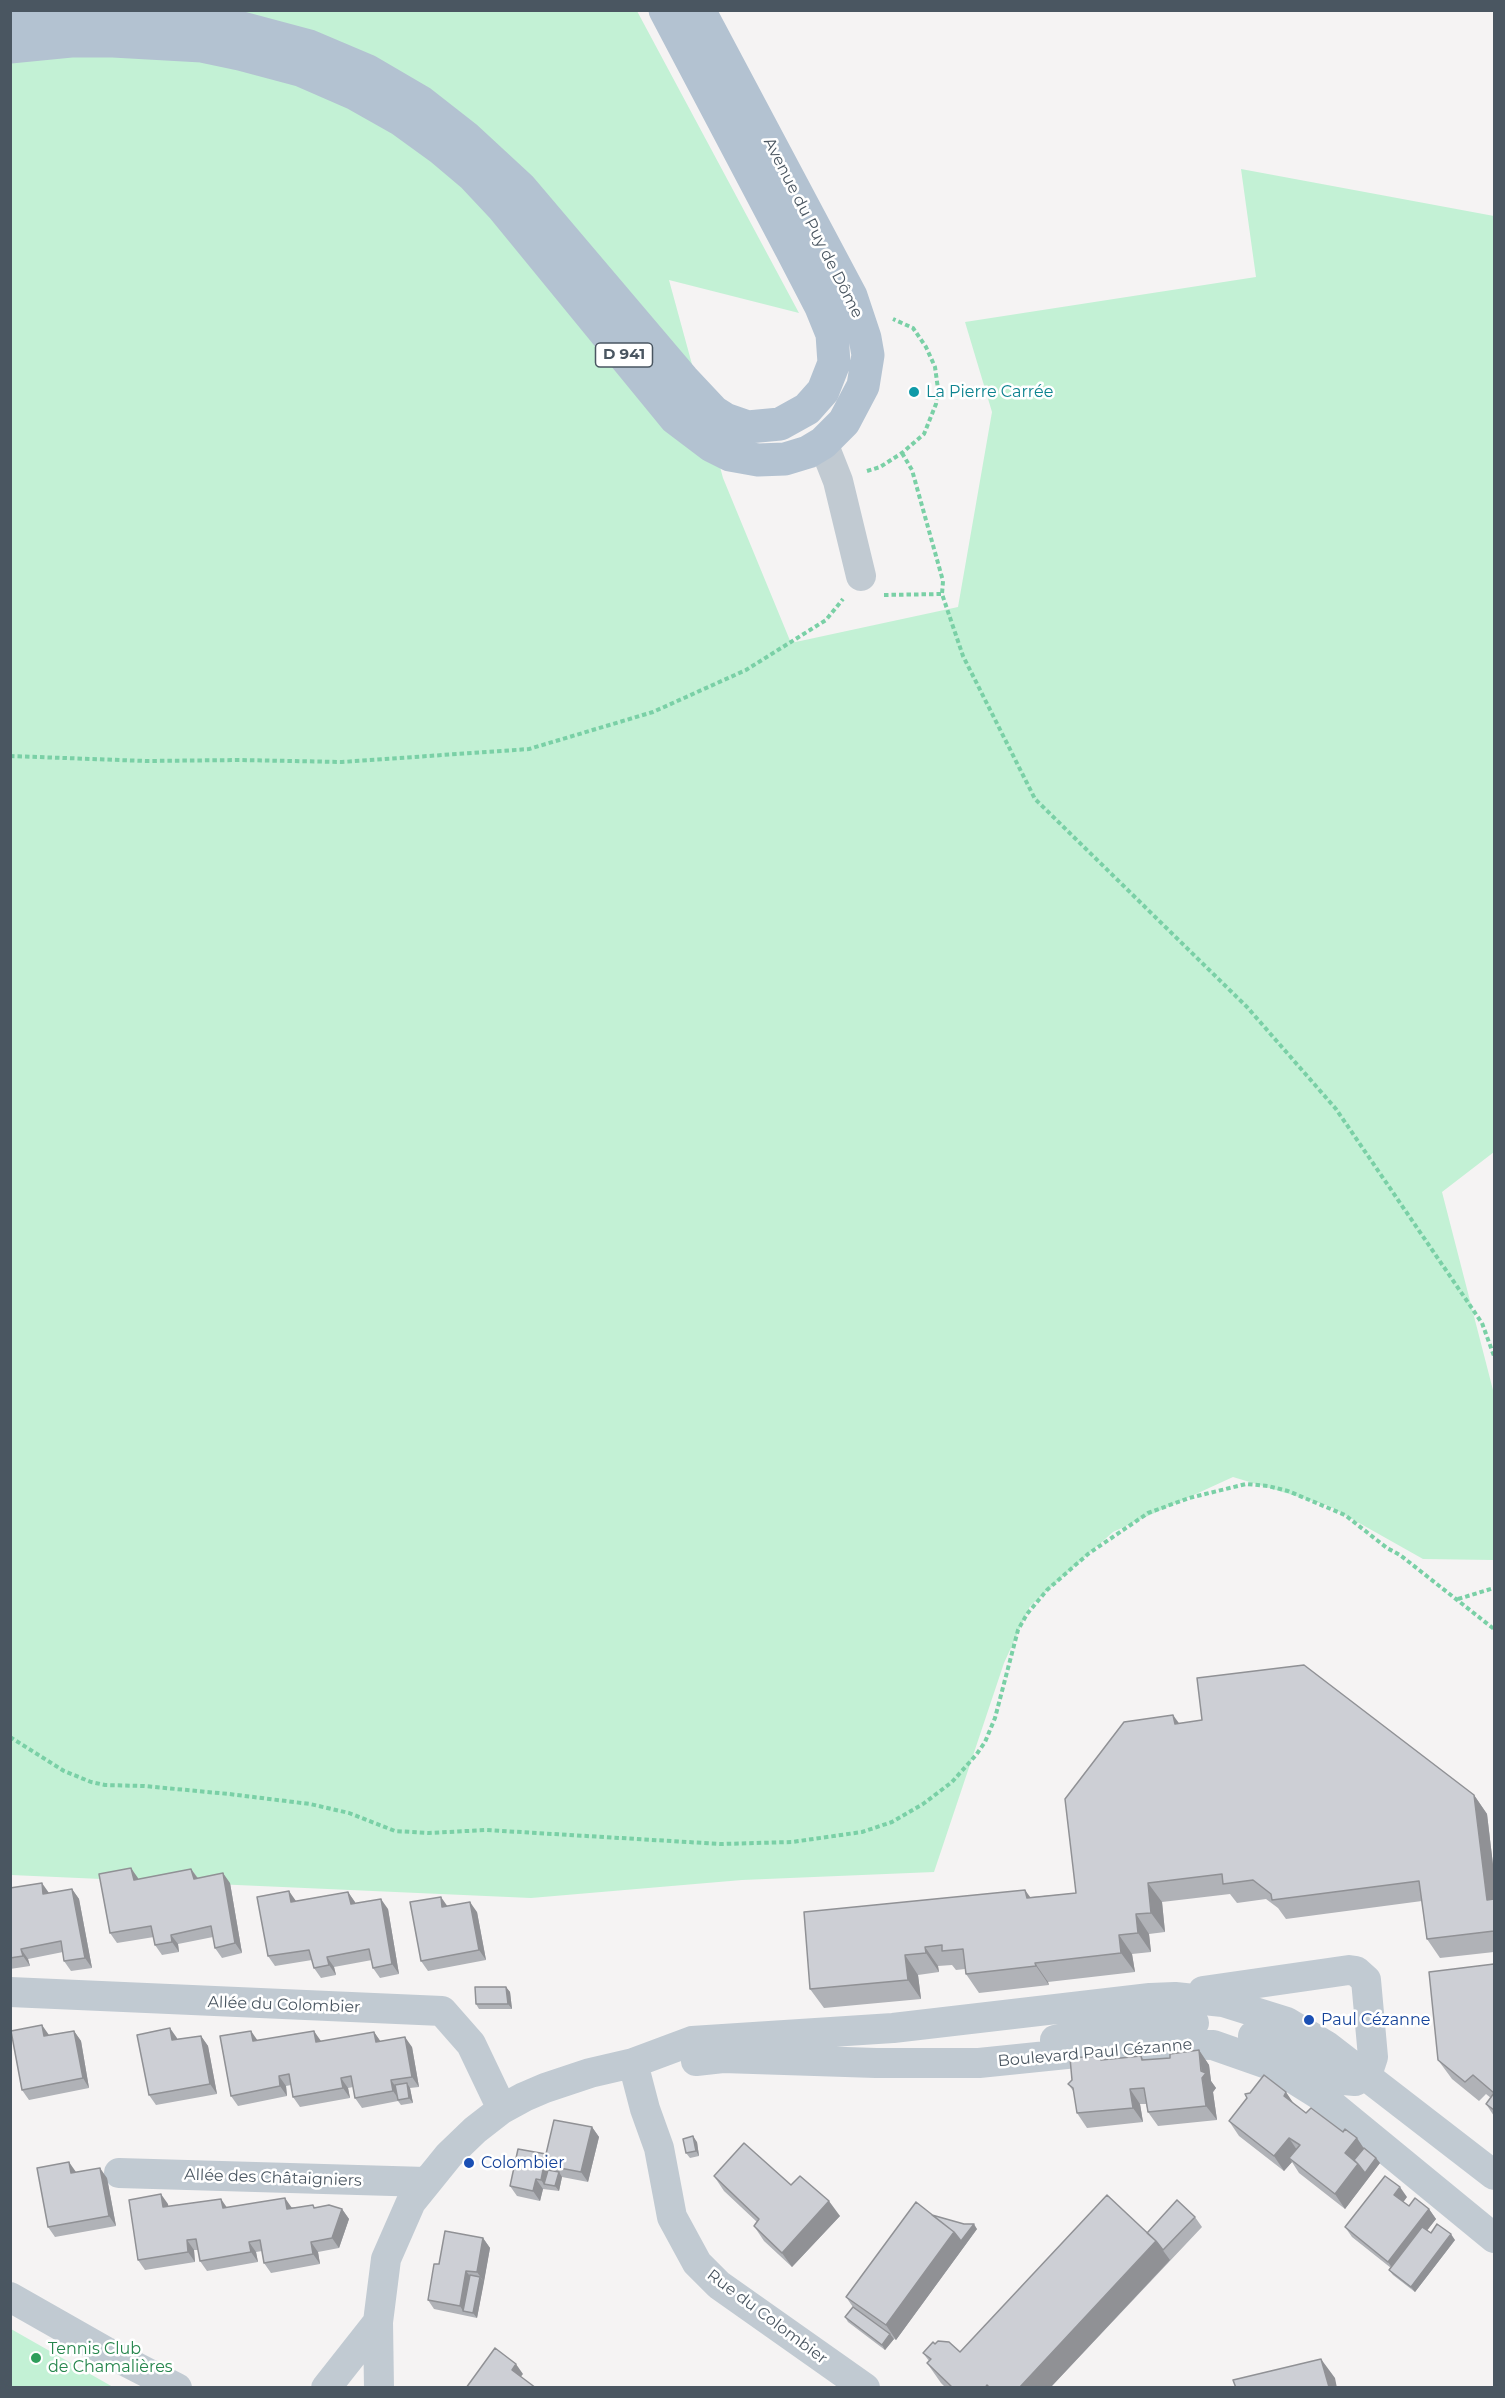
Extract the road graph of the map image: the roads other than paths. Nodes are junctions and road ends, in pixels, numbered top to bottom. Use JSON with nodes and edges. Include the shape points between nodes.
{"nodes":[{"id":1,"x":665,"y":10,"type":"edge"},
{"id":2,"x":699,"y":10,"type":"edge"},
{"id":3,"x":10,"y":23,"type":"edge"},
{"id":4,"x":10,"y":47,"type":"edge"},
{"id":5,"x":807,"y":409,"type":"junction"},
{"id":6,"x":823,"y":443,"type":"junction"},
{"id":7,"x":870,"y":586,"type":"road end"},
{"id":8,"x":10,"y":1992,"type":"edge"},
{"id":9,"x":1150,"y":1998,"type":"junction"},
{"id":10,"x":1019,"y":2061,"type":"junction"},
{"id":11,"x":633,"y":2063,"type":"junction"},
{"id":12,"x":1367,"y":2075,"type":"junction"},
{"id":13,"x":502,"y":2109,"type":"junction"},
{"id":14,"x":1454,"y":2143,"type":"junction"},
{"id":15,"x":119,"y":2173,"type":"dead end"},
{"id":16,"x":1494,"y":2175,"type":"edge"},
{"id":17,"x":426,"y":2182,"type":"junction"},
{"id":18,"x":1494,"y":2198,"type":"edge"},
{"id":19,"x":1466,"y":2214,"type":"junction"},
{"id":20,"x":1494,"y":2238,"type":"edge"},
{"id":21,"x":1494,"y":2249,"type":"edge"},
{"id":22,"x":10,"y":2297,"type":"edge"},
{"id":23,"x":378,"y":2322,"type":"junction"},
{"id":24,"x":177,"y":2388,"type":"edge"},
{"id":25,"x":326,"y":2388,"type":"edge"},
{"id":26,"x":379,"y":2388,"type":"edge"},
{"id":27,"x":865,"y":2388,"type":"edge"}],
"edges":[{"from":1,"to":5,"type":"main road","name":"Avenue du Puy de Dôme","number":"D 941","via":[[832,334],[834,351],[829,378]]},
{"from":2,"to":6,"type":"main road","name":"Avenue du Puy de Dôme","number":"D 941","via":[[859,316],[868,355],[862,386],[844,422]]},
{"from":3,"to":5,"type":"main road","name":"Avenue du Puy de Dôme","number":"D 941","via":[[146,16],[198,21],[309,46],[368,71],[421,102],[520,187],[714,412],[738,424],[757,427],[780,424]]},
{"from":4,"to":6,"type":"main road","name":"Avenue du Puy de Dôme","number":"D 941","via":[[71,41],[202,46],[300,70],[355,93],[402,120],[473,176],[658,399],[694,434],[730,455],[758,460],[784,459]]},
{"from":5,"to":6,"type":"main road"},
{"from":6,"to":7,"type":"street"},
{"from":8,"to":13,"type":"street","name":"Allée du Colombier","via":[[442,2011],[471,2043]]},
{"from":9,"to":11,"type":"street","name":"Boulevard Paul Cézanne","via":[[893,2028],[692,2042]]},
{"from":9,"to":12,"type":"street","name":"Boulevard Paul Cézanne","via":[[1223,2002],[1287,2022]]},
{"from":9,"to":12,"type":"street","via":[[1356,1971],[1366,1980],[1368,1990],[1373,2057]]},
{"from":10,"to":11,"type":"street","name":"Boulevard Paul Cézanne","via":[[944,2064],[723,2058]]},
{"from":10,"to":12,"type":"street","via":[[1050,2041],[1069,2035],[1126,2025],[1192,2023],[1261,2039],[1344,2080],[1355,2081]]},
{"from":10,"to":19,"type":"street","name":"Boulevard Paul Cézanne","via":[[1189,2042],[1213,2044],[1255,2058],[1321,2096]]},
{"from":11,"to":13,"type":"street","name":"Boulevard Paul Cézanne","via":[[545,2088]]},
{"from":11,"to":27,"type":"street","name":"Rue du Colombier","via":[[659,2148],[672,2217],[697,2263],[718,2285]]},
{"from":12,"to":14,"type":"street","name":"Boulevard Paul Cézanne"},
{"from":13,"to":17,"type":"street","name":"Boulevard Paul Cézanne","via":[[458,2147]]},
{"from":14,"to":16,"type":"street","name":"Boulevard Paul Cézanne"},
{"from":14,"to":18,"type":"street"},
{"from":15,"to":17,"type":"street","name":"Allée des Châtaigniers"},
{"from":17,"to":23,"type":"street","name":"Boulevard Paul Cézanne","via":[[411,2202],[386,2259]]},
{"from":19,"to":20,"type":"street","name":"Boulevard Paul Cézanne"},
{"from":19,"to":21,"type":"street"},
{"from":22,"to":24,"type":"street"},
{"from":23,"to":25,"type":"street"},
{"from":23,"to":26,"type":"street","name":"Boulevard Paul Cézanne"}]}
